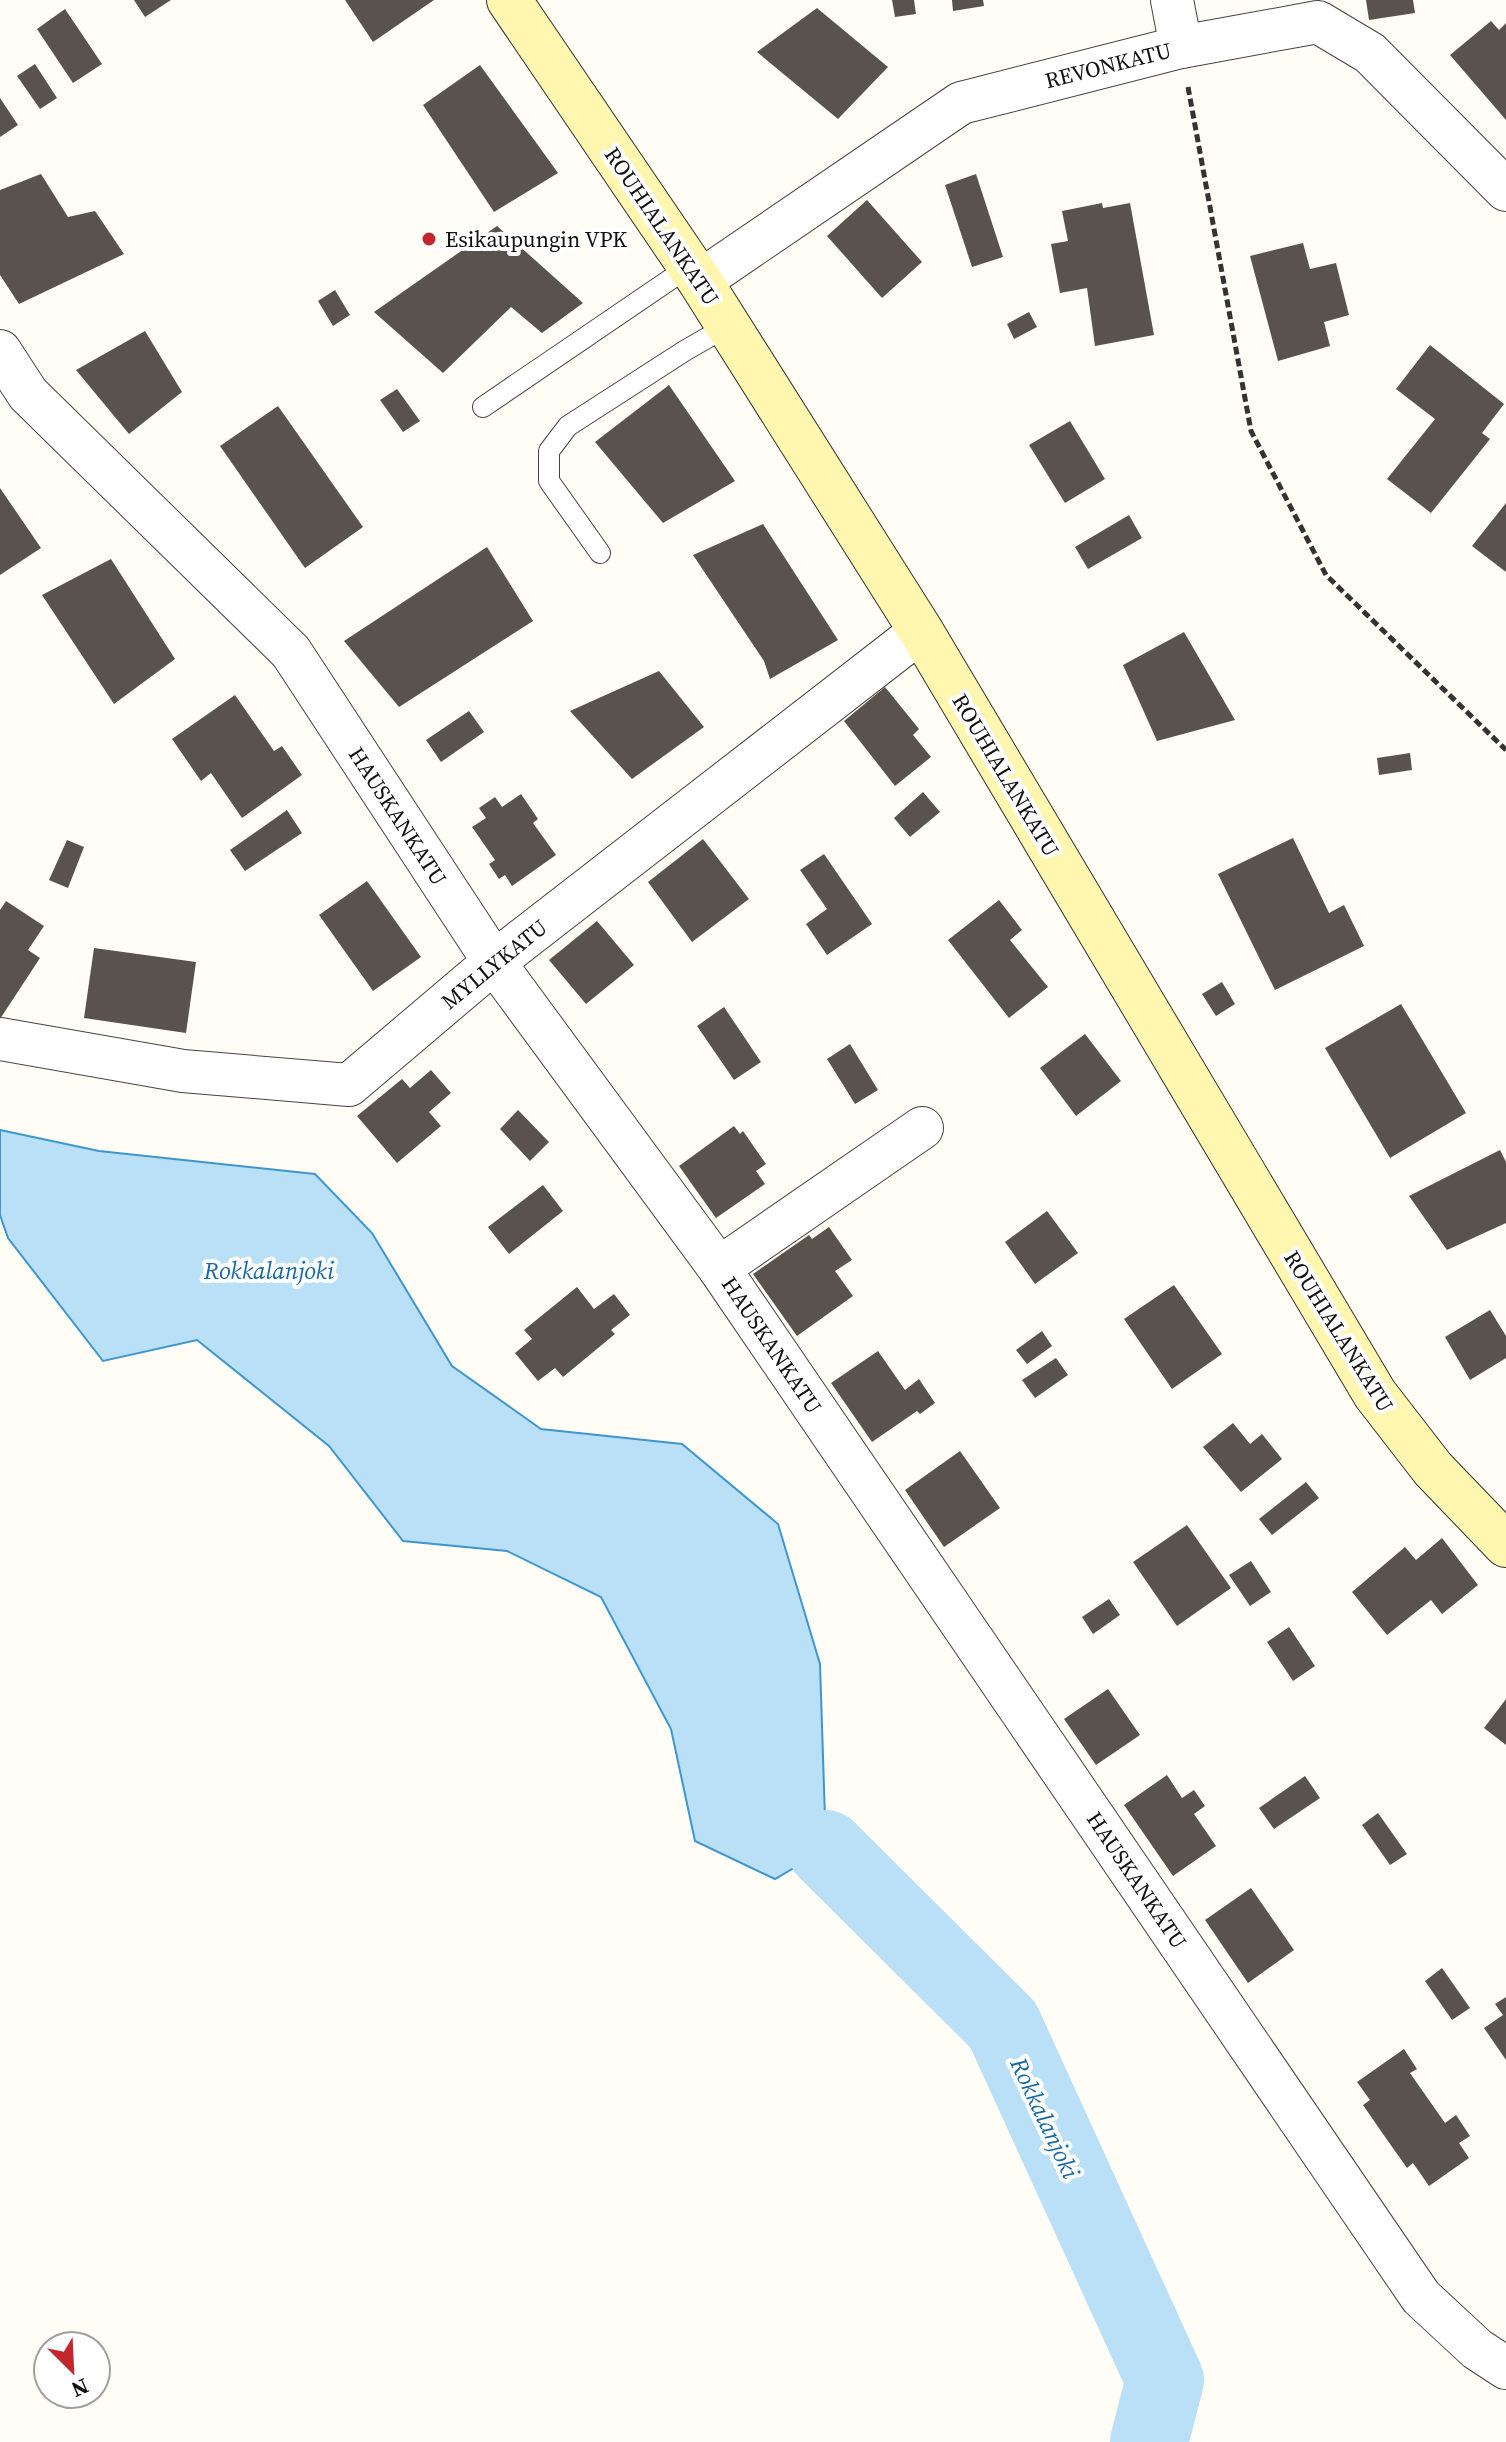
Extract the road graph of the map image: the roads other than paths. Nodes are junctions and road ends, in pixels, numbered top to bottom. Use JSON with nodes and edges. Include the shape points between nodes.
{"nodes":[{"id":1,"x":509,"y":0,"type":"edge"},
{"id":2,"x":1172,"y":0,"type":"edge"},
{"id":3,"x":1181,"y":47,"type":"junction"},
{"id":4,"x":1506,"y":190,"type":"edge"},
{"id":5,"x":695,"y":274,"type":"junction"},
{"id":6,"x":728,"y":326,"type":"junction"},
{"id":7,"x":0,"y":351,"type":"edge"},
{"id":8,"x":14,"y":403,"type":"edge"},
{"id":9,"x":483,"y":407,"type":"dead end"},
{"id":10,"x":600,"y":553,"type":"dead end"},
{"id":11,"x":921,"y":631,"type":"junction"},
{"id":12,"x":494,"y":962,"type":"junction"},
{"id":13,"x":0,"y":1039,"type":"edge"},
{"id":14,"x":922,"y":1128,"type":"dead end"},
{"id":15,"x":719,"y":1268,"type":"junction"},
{"id":16,"x":1506,"y":1545,"type":"edge"},
{"id":17,"x":1506,"y":2368,"type":"edge"}],
"edges":[{"from":1,"to":5,"type":"street","name":"ROUHIALANKATU"},
{"from":2,"to":3,"type":"street"},
{"from":3,"to":4,"type":"street","name":"REVONKATU","via":[[1318,22],[1370,53]]},
{"from":3,"to":5,"type":"street","name":"REVONKATU","via":[[961,103]]},
{"from":5,"to":6,"type":"street","name":"ROUHIALANKATU"},
{"from":5,"to":9,"type":"lane"},
{"from":6,"to":10,"type":"lane","via":[[568,426],[549,451],[549,481]]},
{"from":6,"to":11,"type":"street","name":"ROUHIALANKATU"},
{"from":7,"to":8,"type":"street","name":"HAUSKANKATU"},
{"from":8,"to":12,"type":"street","name":"HAUSKANKATU","via":[[291,652]]},
{"from":11,"to":12,"type":"street","name":"MYLLYKATU"},
{"from":11,"to":16,"type":"street","name":"ROUHIALANKATU","via":[[1375,1394],[1433,1469]]},
{"from":12,"to":13,"type":"street","name":"MYLLYKATU","via":[[349,1085],[183,1071]]},
{"from":12,"to":15,"type":"street","name":"HAUSKANKATU"},
{"from":14,"to":15,"type":"street"},
{"from":15,"to":17,"type":"street","name":"HAUSKANKATU","via":[[1421,2297],[1477,2349]]}]}
